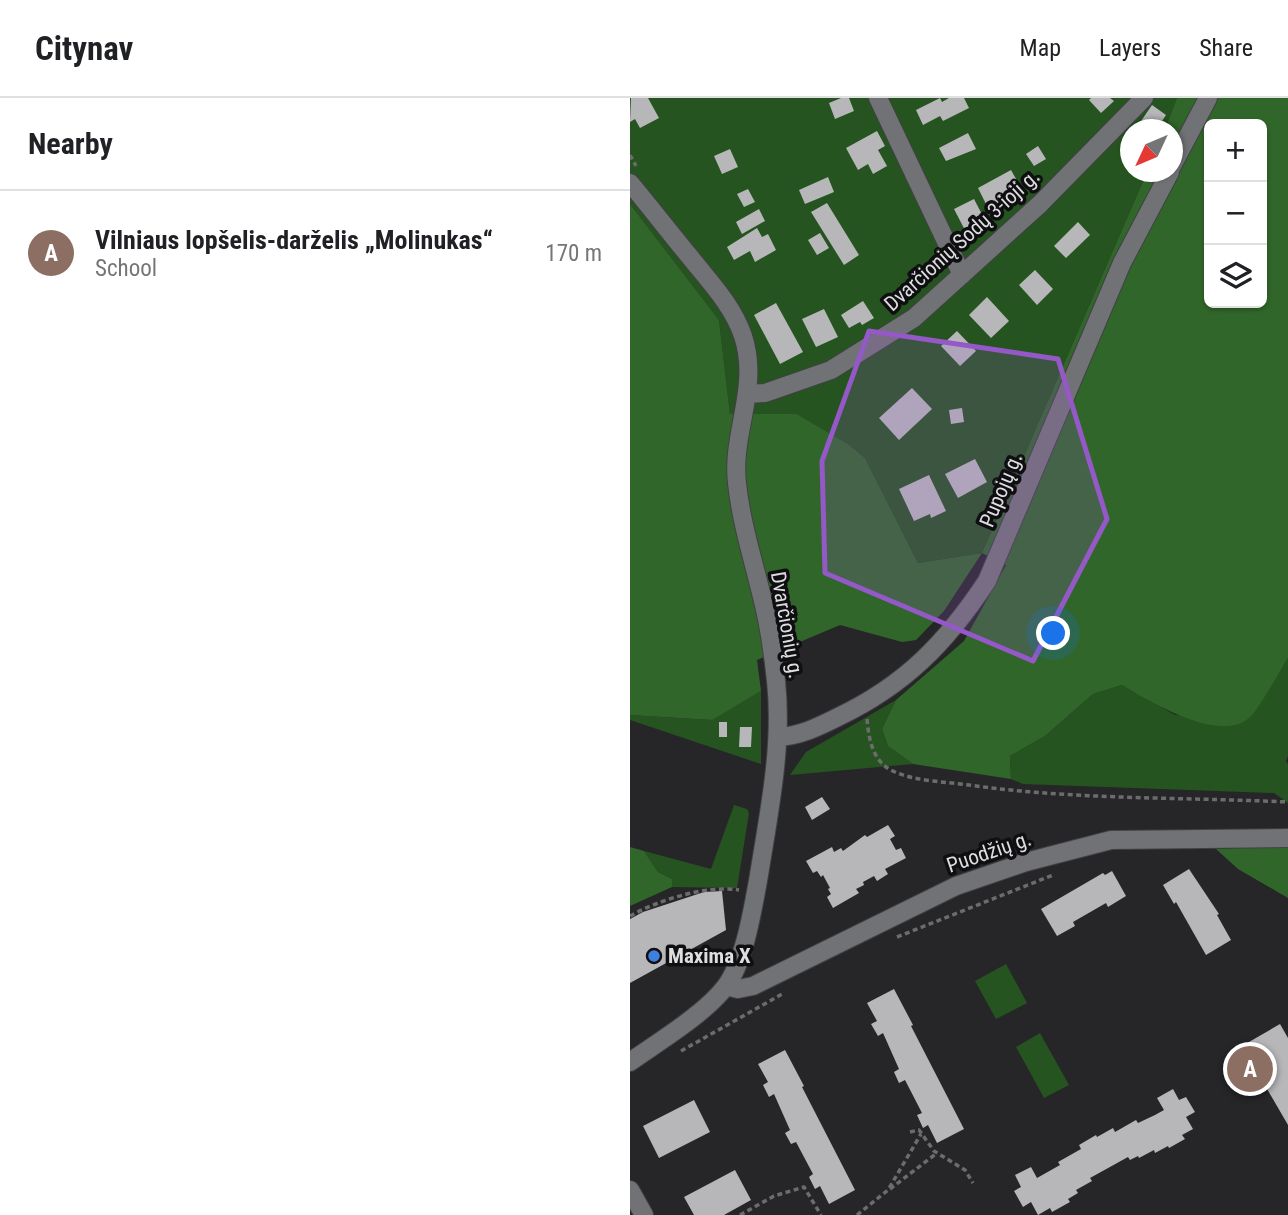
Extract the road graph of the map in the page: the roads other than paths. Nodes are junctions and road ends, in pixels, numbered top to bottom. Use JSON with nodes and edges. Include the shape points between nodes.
{"nodes":[{"id":1,"x":878,"y":98,"type":"edge"},
{"id":2,"x":1144,"y":98,"type":"edge"},
{"id":3,"x":1208,"y":98,"type":"edge"},
{"id":4,"x":1183,"y":145,"type":"edge"},
{"id":5,"x":1165,"y":182,"type":"edge"},
{"id":6,"x":630,"y":183,"type":"edge"},
{"id":7,"x":962,"y":275,"type":"junction"},
{"id":8,"x":748,"y":394,"type":"junction"},
{"id":9,"x":778,"y":737,"type":"junction"},
{"id":10,"x":1288,"y":838,"type":"edge"},
{"id":11,"x":726,"y":986,"type":"junction"},
{"id":12,"x":630,"y":1062,"type":"edge"},
{"id":13,"x":630,"y":1190,"type":"edge"},
{"id":14,"x":644,"y":1215,"type":"edge"}],
"edges":[{"from":1,"to":7,"type":"street"},
{"from":2,"to":7,"type":"street","name":"Dvarčionių Sodų 3-ioji g."},
{"from":3,"to":4,"type":"street"},
{"from":5,"to":9,"type":"street","name":"Pupojų g.","via":[[1122,263],[987,581],[961,620],[897,683],[867,703],[813,729]]},
{"from":6,"to":8,"type":"street","name":"Dvarčionių g.","via":[[734,316],[747,353]]},
{"from":7,"to":8,"type":"street","name":"Dvarčionių Sodų 3-ioji g.","via":[[914,318],[831,370],[765,393]]},
{"from":8,"to":9,"type":"street","name":"Dvarčionių g.","via":[[736,480],[771,645]]},
{"from":9,"to":11,"type":"street","name":"Dvarčionių g.","via":[[756,892],[741,952]]},
{"from":10,"to":11,"type":"street","name":"Puodžių g.","via":[[1111,840],[1026,862],[956,886],[753,986]]},
{"from":11,"to":12,"type":"street","name":"Dvarčionių g."},
{"from":13,"to":14,"type":"street"}]}
